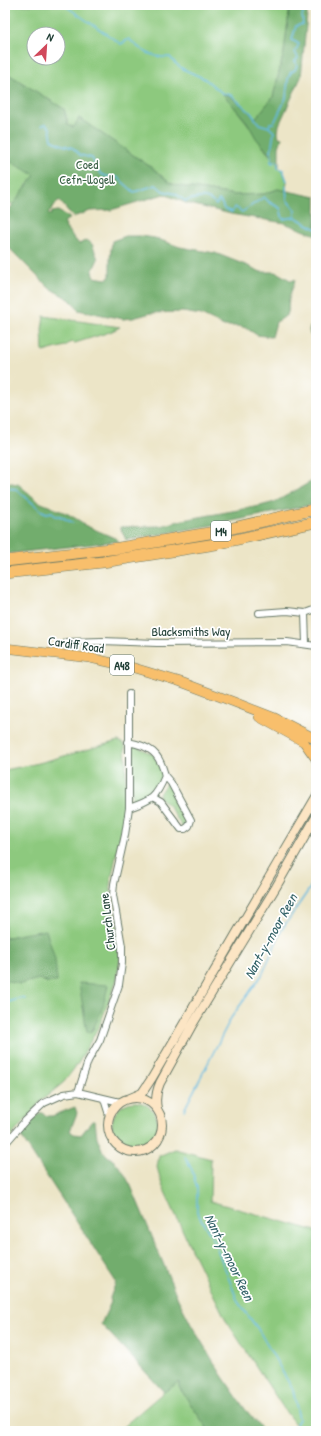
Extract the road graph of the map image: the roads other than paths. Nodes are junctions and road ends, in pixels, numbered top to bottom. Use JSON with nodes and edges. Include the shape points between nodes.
{"nodes":[{"id":1,"x":316,"y":509,"type":"edge"},
{"id":2,"x":316,"y":522,"type":"edge"},
{"id":3,"x":5,"y":561,"type":"edge"},
{"id":4,"x":5,"y":573,"type":"edge"},
{"id":5,"x":316,"y":609,"type":"edge"},
{"id":6,"x":259,"y":613,"type":"dead end"},
{"id":7,"x":305,"y":613,"type":"junction"},
{"id":8,"x":67,"y":642,"type":"dead end"},
{"id":9,"x":306,"y":644,"type":"junction"},
{"id":10,"x":316,"y":646,"type":"edge"},
{"id":11,"x":5,"y":648,"type":"edge"},
{"id":12,"x":129,"y":694,"type":"dead end"},
{"id":13,"x":234,"y":702,"type":"junction"},
{"id":14,"x":316,"y":739,"type":"edge"},
{"id":15,"x":128,"y":742,"type":"junction"},
{"id":16,"x":316,"y":759,"type":"edge"},
{"id":17,"x":165,"y":776,"type":"junction"},
{"id":18,"x":316,"y":796,"type":"edge"},
{"id":19,"x":154,"y":798,"type":"junction"},
{"id":20,"x":129,"y":808,"type":"junction"},
{"id":21,"x":316,"y":817,"type":"edge"},
{"id":22,"x":78,"y":1092,"type":"junction"},
{"id":23,"x":104,"y":1099,"type":"junction"},
{"id":24,"x":124,"y":1100,"type":"junction"},
{"id":25,"x":157,"y":1108,"type":"junction"},
{"id":26,"x":110,"y":1115,"type":"junction"},
{"id":27,"x":5,"y":1144,"type":"edge"}],
"edges":[{"from":1,"to":3,"type":"highway","number":"M4","via":[[215,532],[122,548]]},
{"from":2,"to":4,"type":"highway","number":"M4","via":[[216,544],[125,559]]},
{"from":5,"to":7,"type":"street"},
{"from":6,"to":7,"type":"street"},
{"from":7,"to":9,"type":"street"},
{"from":8,"to":9,"type":"street","name":"Blacksmiths Way"},
{"from":9,"to":10,"type":"street","name":"Blacksmiths Way"},
{"from":11,"to":13,"type":"main road","name":"Cardiff Road","number":"A48","via":[[115,663],[181,682]]},
{"from":12,"to":15,"type":"street","name":"Church Lane"},
{"from":13,"to":14,"type":"main road","name":"Cardiff Road","number":"A48","via":[[275,718]]},
{"from":13,"to":16,"type":"main road","name":"Cardiff Road","number":"A48","via":[[304,742]]},
{"from":15,"to":17,"type":"street","via":[[145,746],[152,751],[158,758]]},
{"from":15,"to":20,"type":"street","name":"Church Lane"},
{"from":17,"to":19,"type":"street"},
{"from":17,"to":19,"type":"street","via":[[191,820],[189,826],[185,830],[181,829],[161,802]]},
{"from":18,"to":24,"type":"street","via":[[152,1078],[142,1093]]},
{"from":19,"to":20,"type":"street"},
{"from":20,"to":22,"type":"street","name":"Church Lane","via":[[116,867],[113,895],[122,946],[119,985]]},
{"from":21,"to":25,"type":"street","via":[[160,1083],[156,1092]]},
{"from":22,"to":23,"type":"street"},
{"from":22,"to":27,"type":"street","via":[[64,1094],[44,1103]]},
{"from":23,"to":24,"type":"street"},
{"from":23,"to":26,"type":"street"},
{"from":24,"to":25,"type":"street","via":[[144,1099]]},
{"from":24,"to":26,"type":"street"},
{"from":25,"to":26,"type":"street","via":[[162,1122],[162,1132],[156,1142],[140,1152],[122,1149],[114,1143],[109,1134]]}]}
